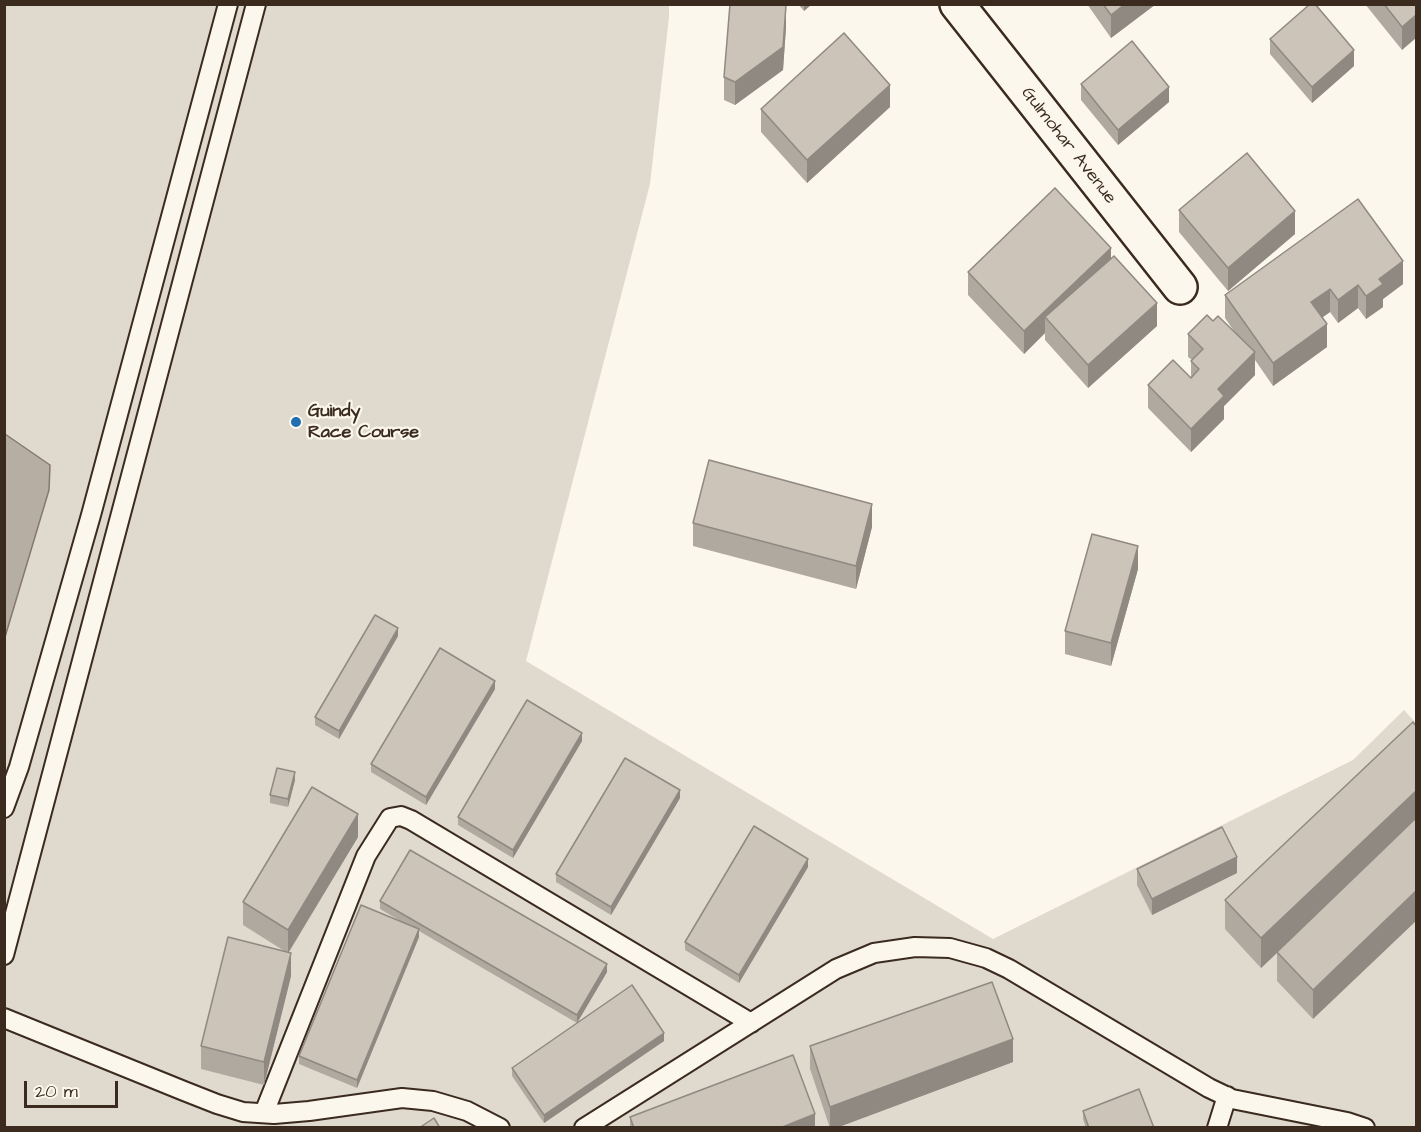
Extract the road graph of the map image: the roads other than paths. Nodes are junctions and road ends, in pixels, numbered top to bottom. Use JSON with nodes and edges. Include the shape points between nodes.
{"nodes":[{"id":1,"x":228,"y":4,"type":"edge"},
{"id":2,"x":256,"y":4,"type":"edge"},
{"id":3,"x":957,"y":4,"type":"edge"},
{"id":4,"x":1180,"y":287,"type":"dead end"},
{"id":5,"x":4,"y":808,"type":"edge"},
{"id":6,"x":4,"y":955,"type":"edge"},
{"id":7,"x":4,"y":1018,"type":"edge"},
{"id":8,"x":751,"y":1023,"type":"junction"},
{"id":9,"x":1227,"y":1096,"type":"junction"},
{"id":10,"x":264,"y":1113,"type":"junction"},
{"id":11,"x":500,"y":1128,"type":"edge"},
{"id":12,"x":584,"y":1128,"type":"edge"},
{"id":13,"x":1217,"y":1128,"type":"edge"},
{"id":14,"x":1365,"y":1128,"type":"edge"}],
"edges":[{"from":1,"to":5,"type":"lane","via":[[92,515]]},
{"from":2,"to":6,"type":"lane"},
{"from":3,"to":4,"type":"street","name":"Gulmohar Avenue"},
{"from":7,"to":10,"type":"lane","via":[[217,1104]]},
{"from":8,"to":9,"type":"lane","via":[[836,969],[874,953],[915,947],[950,948],[1009,969]]},
{"from":8,"to":10,"type":"lane","via":[[411,820],[401,816],[390,818],[366,856]]},
{"from":8,"to":12,"type":"lane"},
{"from":9,"to":13,"type":"lane"},
{"from":9,"to":14,"type":"lane"},
{"from":10,"to":11,"type":"lane","via":[[402,1098],[433,1101]]}]}
